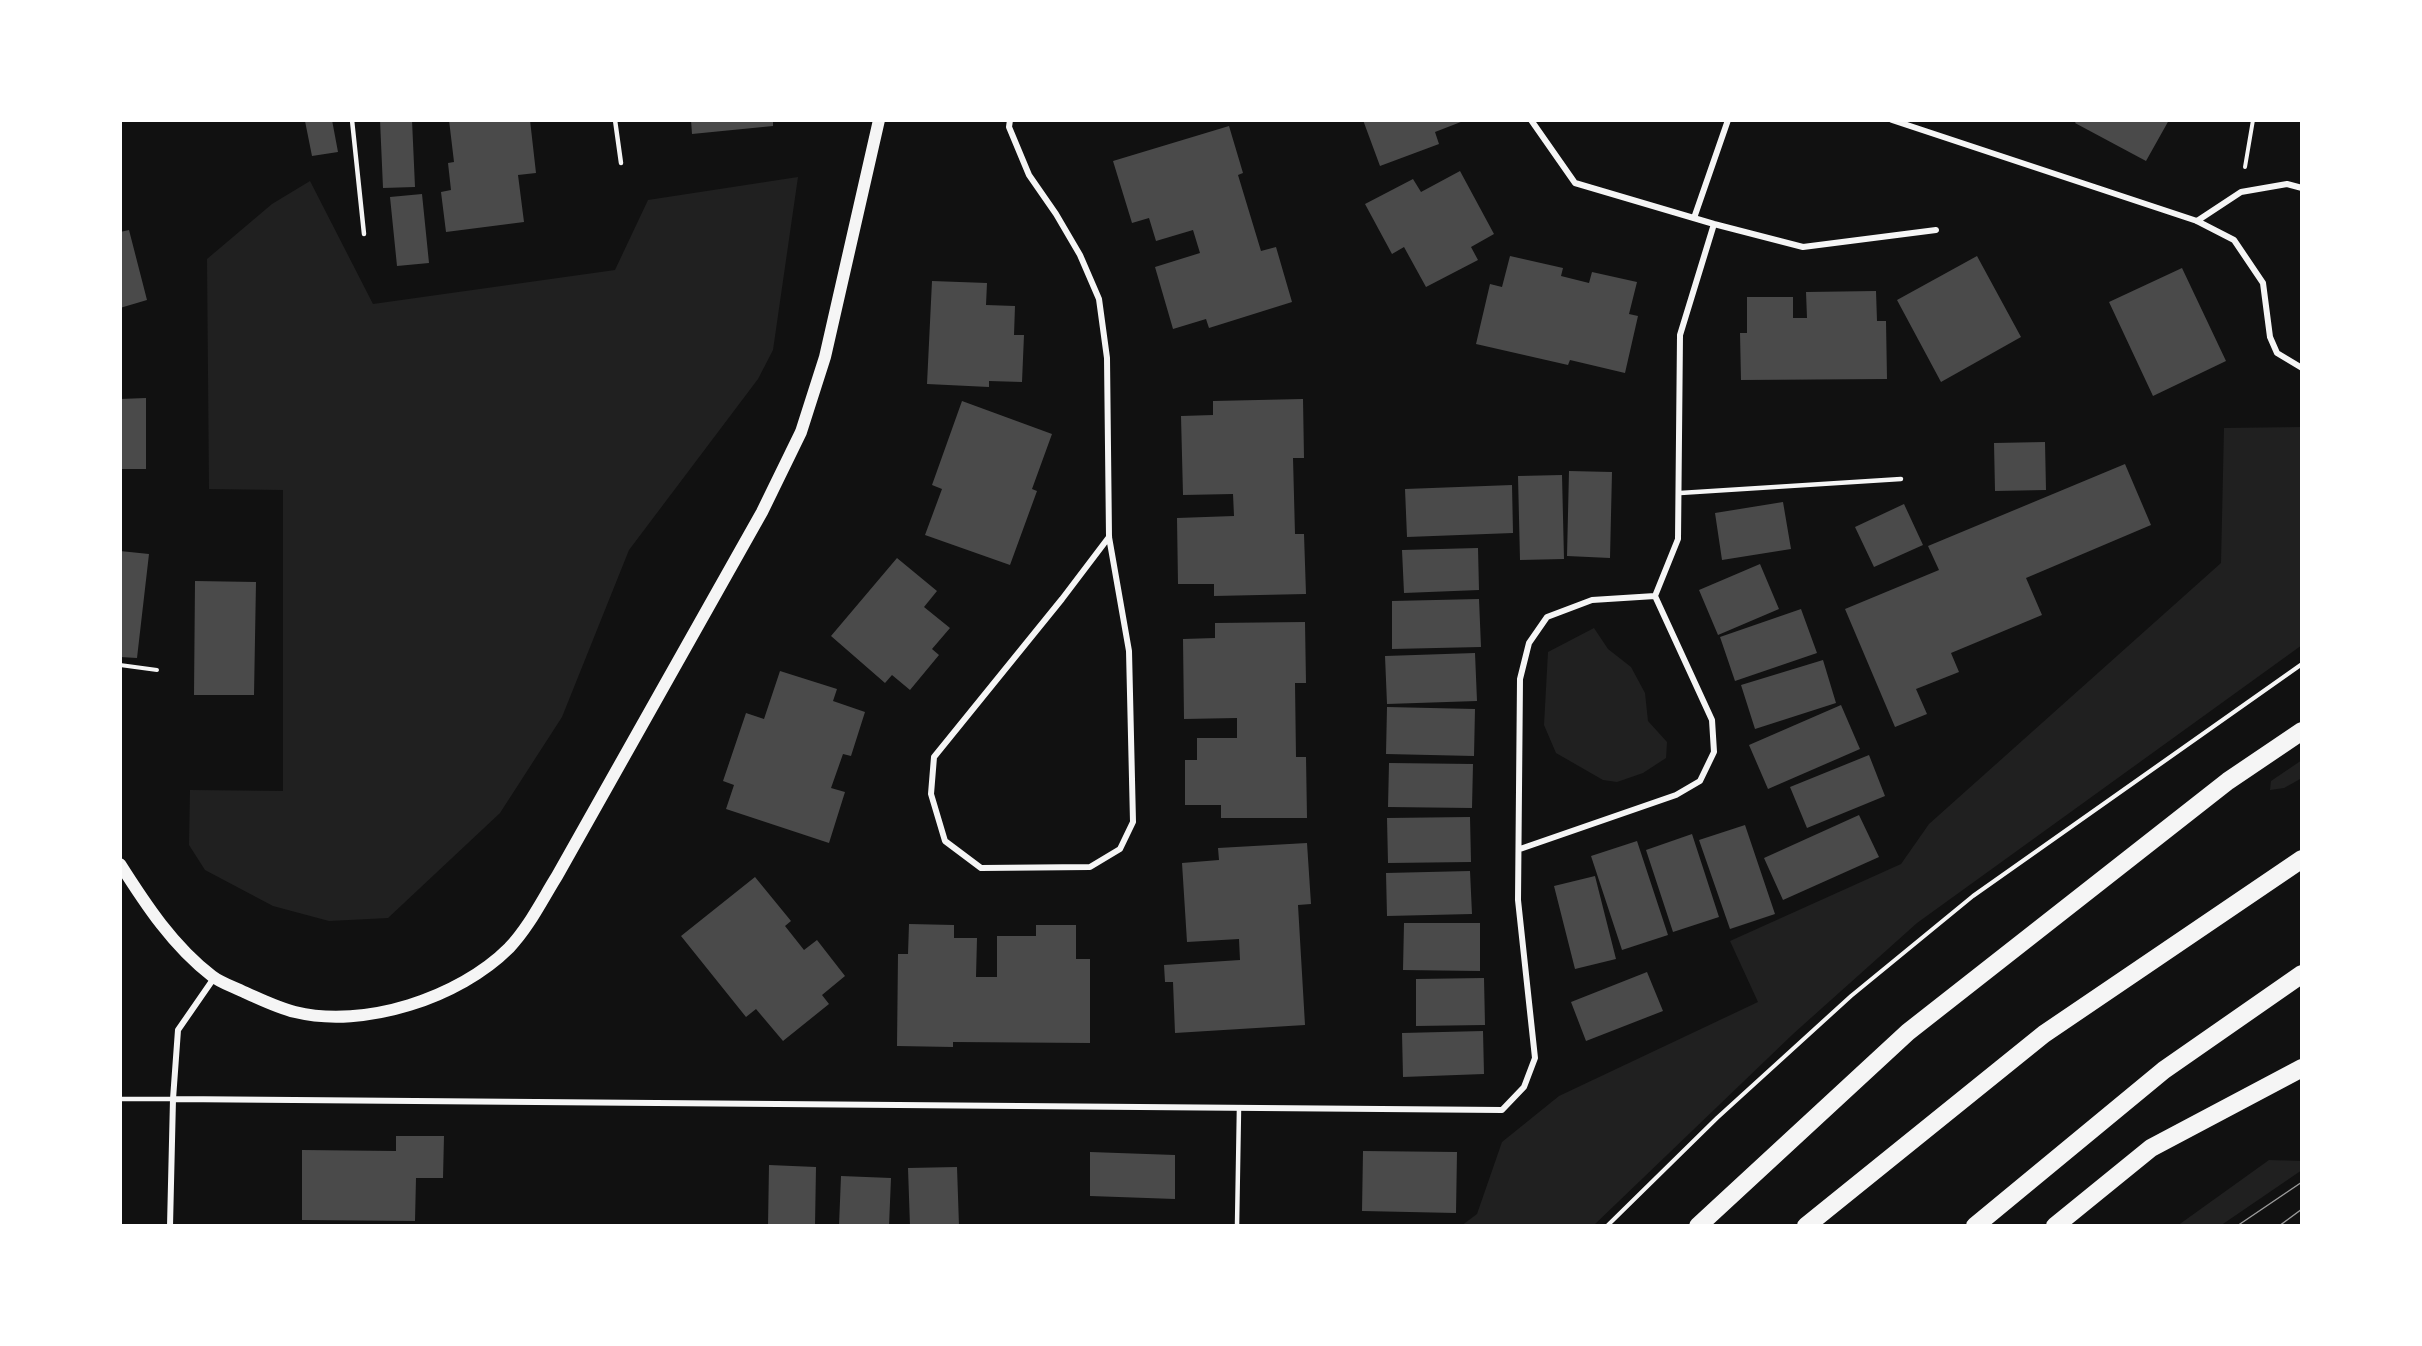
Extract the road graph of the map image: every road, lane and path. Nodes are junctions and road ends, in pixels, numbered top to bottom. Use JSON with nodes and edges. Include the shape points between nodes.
{"nodes":[{"id":1,"x":352,"y":120,"type":"edge"},
{"id":2,"x":615,"y":120,"type":"edge"},
{"id":3,"x":879,"y":120,"type":"edge"},
{"id":4,"x":1010,"y":120,"type":"edge"},
{"id":5,"x":1531,"y":120,"type":"edge"},
{"id":6,"x":1728,"y":120,"type":"edge"},
{"id":7,"x":1892,"y":120,"type":"edge"},
{"id":8,"x":2253,"y":120,"type":"edge"},
{"id":9,"x":621,"y":164,"type":"dead end"},
{"id":10,"x":2302,"y":188,"type":"edge"},
{"id":11,"x":2241,"y":192,"type":"junction"},
{"id":12,"x":1694,"y":218,"type":"junction"},
{"id":13,"x":2197,"y":221,"type":"junction"},
{"id":14,"x":1714,"y":224,"type":"junction"},
{"id":15,"x":1936,"y":230,"type":"dead end"},
{"id":16,"x":364,"y":234,"type":"dead end"},
{"id":17,"x":2302,"y":368,"type":"edge"},
{"id":18,"x":1901,"y":480,"type":"dead end"},
{"id":19,"x":1680,"y":493,"type":"junction"},
{"id":20,"x":1108,"y":537,"type":"junction"},
{"id":21,"x":1655,"y":596,"type":"junction"},
{"id":22,"x":2302,"y":664,"type":"edge"},
{"id":23,"x":120,"y":665,"type":"edge"},
{"id":24,"x":157,"y":670,"type":"dead end"},
{"id":25,"x":2302,"y":731,"type":"edge"},
{"id":26,"x":1520,"y":849,"type":"junction"},
{"id":27,"x":2302,"y":859,"type":"edge"},
{"id":28,"x":120,"y":864,"type":"edge"},
{"id":29,"x":2302,"y":974,"type":"edge"},
{"id":30,"x":214,"y":978,"type":"junction"},
{"id":31,"x":2302,"y":1068,"type":"edge"},
{"id":32,"x":120,"y":1099,"type":"edge"},
{"id":33,"x":173,"y":1099,"type":"junction"},
{"id":34,"x":1239,"y":1108,"type":"junction"},
{"id":35,"x":171,"y":1226,"type":"edge"},
{"id":36,"x":1237,"y":1226,"type":"edge"},
{"id":37,"x":1607,"y":1226,"type":"edge"},
{"id":38,"x":1698,"y":1226,"type":"edge"},
{"id":39,"x":1806,"y":1226,"type":"edge"},
{"id":40,"x":1975,"y":1226,"type":"edge"},
{"id":41,"x":2055,"y":1226,"type":"edge"}],
"edges":[{"from":1,"to":16,"type":"lane"},
{"from":2,"to":9,"type":"lane"},
{"from":3,"to":30,"type":"main road","via":[[825,357],[801,432],[762,512],[529,922],[509,948],[446,992],[372,1014],[330,1016],[295,1012]]},
{"from":4,"to":20,"type":"street","via":[[1009,127],[1029,175],[1080,255],[1099,298],[1107,358]]},
{"from":5,"to":12,"type":"street","via":[[1575,183]]},
{"from":6,"to":12,"type":"street"},
{"from":7,"to":13,"type":"street"},
{"from":8,"to":11,"type":"path"},
{"from":10,"to":11,"type":"street","via":[[2287,184]]},
{"from":11,"to":13,"type":"street"},
{"from":12,"to":14,"type":"street"},
{"from":13,"to":17,"type":"street","via":[[2234,240],[2263,284],[2270,337],[2277,353]]},
{"from":14,"to":15,"type":"street","via":[[1803,247]]},
{"from":14,"to":19,"type":"street","via":[[1680,335]]},
{"from":18,"to":19,"type":"lane"},
{"from":19,"to":21,"type":"street","via":[[1678,539]]},
{"from":20,"to":20,"type":"street","via":[[1129,651],[1133,822],[1120,849],[1090,867],[981,868],[945,841],[931,794],[934,758]]},
{"from":21,"to":26,"type":"street","via":[[1592,600],[1547,617],[1529,643],[1520,680]]},
{"from":21,"to":26,"type":"street","via":[[1712,720],[1714,752],[1700,781],[1676,795]]},
{"from":22,"to":37,"type":"path","via":[[1973,896],[1851,996],[1717,1118]]},
{"from":23,"to":24,"type":"path"},
{"from":25,"to":38,"type":"highway","via":[[2228,781],[1908,1032]]},
{"from":26,"to":34,"type":"street","via":[[1518,900],[1535,1058],[1524,1087],[1502,1110]]},
{"from":27,"to":39,"type":"highway","via":[[2044,1034]]},
{"from":28,"to":30,"type":"main road","via":[[186,955]]},
{"from":29,"to":40,"type":"highway","via":[[2164,1070]]},
{"from":30,"to":33,"type":"street","via":[[178,1030]]},
{"from":31,"to":41,"type":"highway","via":[[2151,1148]]},
{"from":32,"to":33,"type":"lane"},
{"from":33,"to":34,"type":"street"},
{"from":33,"to":35,"type":"street"},
{"from":34,"to":36,"type":"lane"}]}
